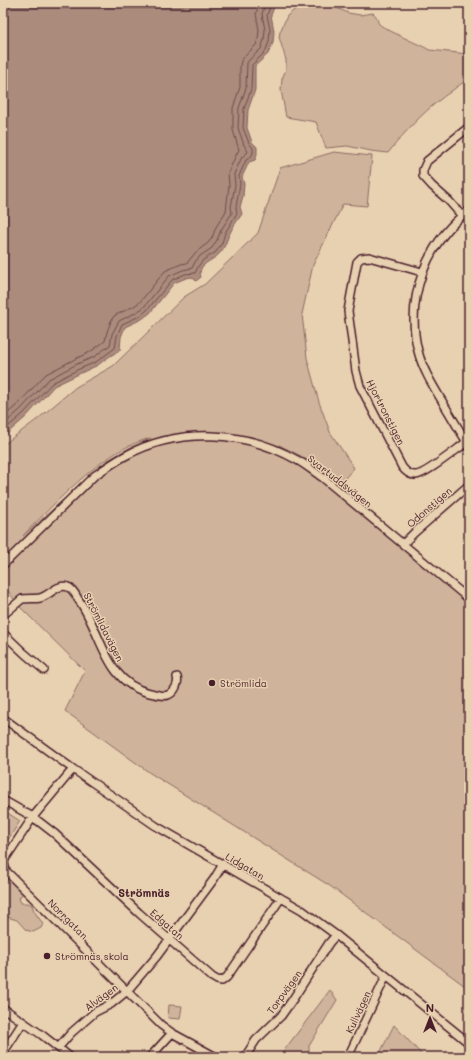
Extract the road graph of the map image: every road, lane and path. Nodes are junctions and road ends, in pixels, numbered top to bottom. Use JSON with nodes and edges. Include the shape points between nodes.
{"nodes":[{"id":1,"x":469,"y":127,"type":"edge"},
{"id":2,"x":469,"y":210,"type":"edge"},
{"id":3,"x":462,"y":216,"type":"junction"},
{"id":4,"x":422,"y":272,"type":"junction"},
{"id":5,"x":468,"y":443,"type":"edge"},
{"id":6,"x":469,"y":485,"type":"edge"},
{"id":7,"x":403,"y":544,"type":"junction"},
{"id":8,"x":3,"y":565,"type":"edge"},
{"id":9,"x":469,"y":599,"type":"edge"},
{"id":10,"x":3,"y":615,"type":"edge"},
{"id":11,"x":3,"y":633,"type":"edge"},
{"id":12,"x":44,"y":670,"type":"dead end"},
{"id":13,"x":177,"y":677,"type":"dead end"},
{"id":14,"x":3,"y":718,"type":"edge"},
{"id":15,"x":73,"y":769,"type":"junction"},
{"id":16,"x":3,"y":800,"type":"edge"},
{"id":17,"x":33,"y":817,"type":"junction"},
{"id":18,"x":223,"y":864,"type":"junction"},
{"id":19,"x":281,"y":898,"type":"junction"},
{"id":20,"x":336,"y":935,"type":"junction"},
{"id":21,"x":168,"y":939,"type":"junction"},
{"id":22,"x":386,"y":976,"type":"junction"},
{"id":23,"x":127,"y":991,"type":"junction"},
{"id":24,"x":3,"y":1008,"type":"edge"},
{"id":25,"x":23,"y":1022,"type":"junction"},
{"id":26,"x":172,"y":1033,"type":"junction"},
{"id":27,"x":469,"y":1043,"type":"edge"},
{"id":28,"x":59,"y":1048,"type":"junction"},
{"id":29,"x":3,"y":1053,"type":"edge"},
{"id":30,"x":70,"y":1057,"type":"edge"},
{"id":31,"x":150,"y":1057,"type":"edge"},
{"id":32,"x":216,"y":1057,"type":"edge"},
{"id":33,"x":244,"y":1057,"type":"edge"},
{"id":34,"x":348,"y":1057,"type":"edge"}],
"edges":[{"from":1,"to":3,"type":"street","via":[[427,161],[423,170],[424,176],[432,186]]},
{"from":2,"to":3,"type":"street"},
{"from":3,"to":4,"type":"street","via":[[440,238]]},
{"from":4,"to":5,"type":"street","via":[[417,288],[414,323],[418,351],[428,376]]},
{"from":4,"to":5,"type":"street","name":"Hjortronstigen","via":[[369,257],[361,258],[357,262],[348,311],[360,386],[402,467],[410,474],[416,476]]},
{"from":6,"to":7,"type":"street","name":"Odonstigen"},
{"from":7,"to":8,"type":"street","name":"Svartuddsvägen","via":[[298,460],[255,442],[233,437],[196,436],[158,443],[125,456],[107,467]]},
{"from":7,"to":9,"type":"street","name":"Svartuddsvägen"},
{"from":10,"to":13,"type":"street","name":"Strömlidavägen","via":[[22,598],[39,598],[56,589],[68,587],[81,602],[115,671],[122,678],[146,692],[164,696],[176,688]]},
{"from":11,"to":12,"type":"street"},
{"from":14,"to":15,"type":"street","name":"Lidgatan"},
{"from":15,"to":17,"type":"street","name":"Norrgatan"},
{"from":15,"to":18,"type":"street","name":"Lidgatan","via":[[156,826]]},
{"from":16,"to":17,"type":"street","name":"Edgatan"},
{"from":17,"to":21,"type":"street","name":"Edgatan","via":[[55,834]]},
{"from":17,"to":23,"type":"street","name":"Norrgatan","via":[[6,859],[6,871]]},
{"from":18,"to":19,"type":"street","name":"Lidgatan"},
{"from":18,"to":21,"type":"street","name":"Alvägen"},
{"from":19,"to":20,"type":"street","name":"Lidgatan"},
{"from":19,"to":21,"type":"street","name":"Edgatan","via":[[222,981],[212,977]]},
{"from":20,"to":22,"type":"street","name":"Lidgatan"},
{"from":20,"to":33,"type":"street","name":"Torpvägen","via":[[281,1016],[256,1040]]},
{"from":21,"to":23,"type":"street","name":"Alvägen"},
{"from":22,"to":27,"type":"street","name":"Lidgatan"},
{"from":22,"to":34,"type":"street","name":"Kullvägen"},
{"from":23,"to":26,"type":"street","name":"Norrgatan"},
{"from":23,"to":28,"type":"street","name":"Alvägen","via":[[111,1004],[95,1012],[71,1033]]},
{"from":24,"to":25,"type":"street"},
{"from":25,"to":28,"type":"street"},
{"from":25,"to":29,"type":"street"},
{"from":26,"to":31,"type":"street"},
{"from":26,"to":32,"type":"street","name":"Norrgatan"},
{"from":28,"to":30,"type":"street"}]}
